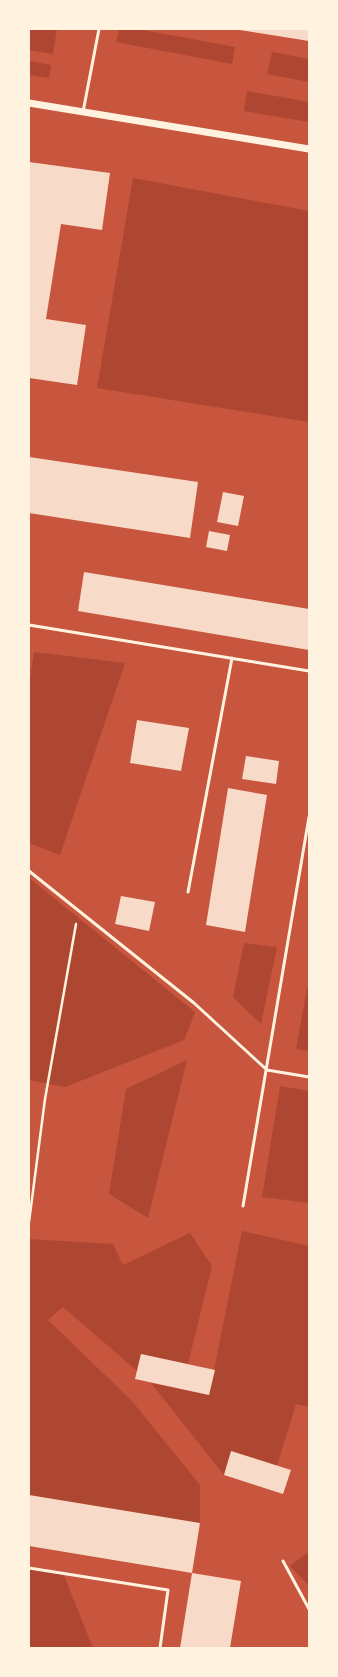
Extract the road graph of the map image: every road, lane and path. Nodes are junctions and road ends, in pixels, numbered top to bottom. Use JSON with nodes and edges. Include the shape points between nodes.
{"nodes":[{"id":1,"x":99,"y":29,"type":"edge"},
{"id":2,"x":29,"y":103,"type":"edge"},
{"id":3,"x":83,"y":112,"type":"junction"},
{"id":4,"x":309,"y":149,"type":"edge"},
{"id":5,"x":29,"y":625,"type":"edge"},
{"id":6,"x":232,"y":658,"type":"junction"},
{"id":7,"x":309,"y":671,"type":"edge"},
{"id":8,"x":309,"y":817,"type":"edge"},
{"id":9,"x":29,"y":870,"type":"edge"},
{"id":10,"x":188,"y":892,"type":"dead end"},
{"id":11,"x":78,"y":910,"type":"junction"},
{"id":12,"x":267,"y":1070,"type":"junction"},
{"id":13,"x":309,"y":1077,"type":"edge"},
{"id":14,"x":244,"y":1206,"type":"dead end"},
{"id":15,"x":29,"y":1222,"type":"edge"},
{"id":16,"x":283,"y":1561,"type":"dead end"},
{"id":17,"x":29,"y":1568,"type":"edge"},
{"id":18,"x":309,"y":1608,"type":"edge"},
{"id":19,"x":160,"y":1648,"type":"edge"}],
"edges":[{"from":1,"to":3,"type":"lane"},
{"from":2,"to":3,"type":"street"},
{"from":3,"to":4,"type":"street"},
{"from":5,"to":6,"type":"lane"},
{"from":6,"to":7,"type":"lane"},
{"from":6,"to":10,"type":"lane"},
{"from":8,"to":12,"type":"lane"},
{"from":9,"to":11,"type":"lane"},
{"from":11,"to":12,"type":"lane","via":[[194,1003]]},
{"from":11,"to":15,"type":"path","via":[[45,1098]]},
{"from":12,"to":13,"type":"lane"},
{"from":12,"to":14,"type":"lane"},
{"from":16,"to":18,"type":"lane"},
{"from":17,"to":19,"type":"lane","via":[[168,1590]]}]}
